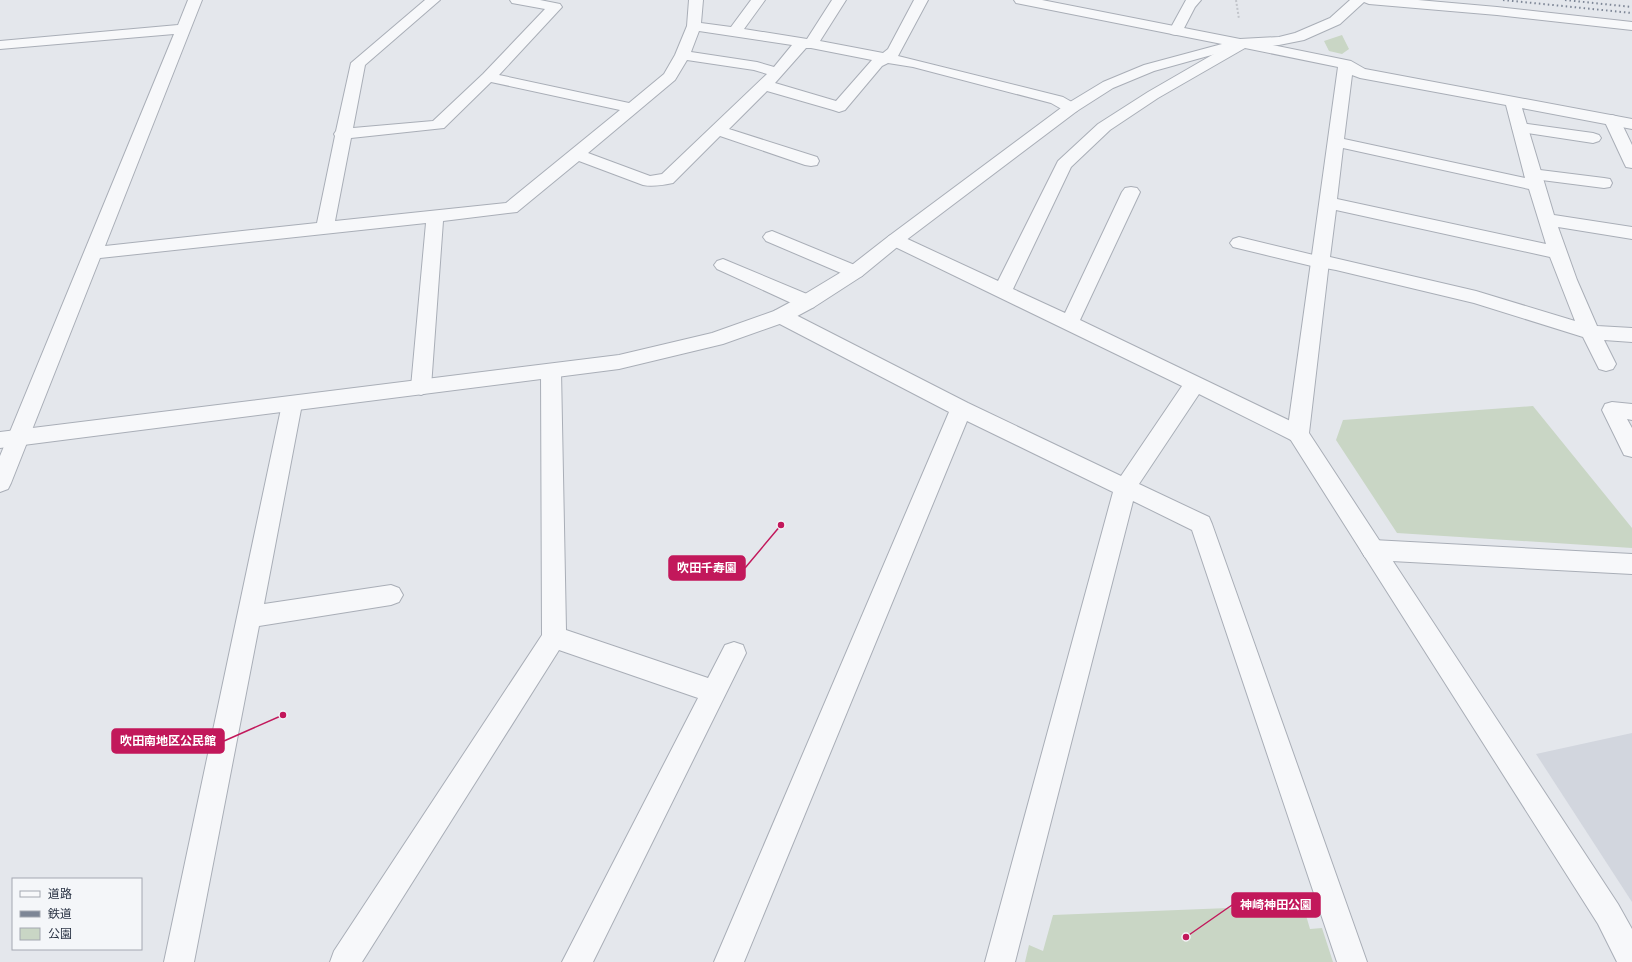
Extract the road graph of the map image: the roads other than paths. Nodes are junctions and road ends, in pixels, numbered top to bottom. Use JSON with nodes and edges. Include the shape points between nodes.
{"nodes":[{"id":1,"x":195,"y":0,"type":"edge"},
{"id":2,"x":433,"y":0,"type":"edge"},
{"id":3,"x":517,"y":0,"type":"edge"},
{"id":4,"x":696,"y":0,"type":"edge"},
{"id":5,"x":758,"y":0,"type":"edge"},
{"id":6,"x":839,"y":0,"type":"edge"},
{"id":7,"x":921,"y":0,"type":"edge"},
{"id":8,"x":1020,"y":0,"type":"edge"},
{"id":9,"x":1194,"y":0,"type":"edge"},
{"id":10,"x":1358,"y":0,"type":"edge"},
{"id":11,"x":1369,"y":0,"type":"edge"},
{"id":12,"x":694,"y":26,"type":"junction"},
{"id":13,"x":1632,"y":26,"type":"edge"},
{"id":14,"x":182,"y":29,"type":"junction"},
{"id":15,"x":1176,"y":31,"type":"junction"},
{"id":16,"x":735,"y":32,"type":"junction"},
{"id":17,"x":1243,"y":43,"type":"junction"},
{"id":18,"x":807,"y":44,"type":"junction"},
{"id":19,"x":0,"y":45,"type":"edge"},
{"id":20,"x":682,"y":55,"type":"junction"},
{"id":21,"x":886,"y":58,"type":"junction"},
{"id":22,"x":1346,"y":64,"type":"junction"},
{"id":23,"x":777,"y":73,"type":"junction"},
{"id":24,"x":488,"y":77,"type":"junction"},
{"id":25,"x":764,"y":85,"type":"junction"},
{"id":26,"x":1513,"y":103,"type":"junction"},
{"id":27,"x":632,"y":108,"type":"junction"},
{"id":28,"x":1071,"y":108,"type":"junction"},
{"id":29,"x":1612,"y":120,"type":"junction"},
{"id":30,"x":1632,"y":124,"type":"edge"},
{"id":31,"x":1520,"y":128,"type":"junction"},
{"id":32,"x":717,"y":130,"type":"junction"},
{"id":33,"x":342,"y":134,"type":"junction"},
{"id":34,"x":1593,"y":138,"type":"dead end"},
{"id":35,"x":1336,"y":142,"type":"junction"},
{"id":36,"x":576,"y":154,"type":"junction"},
{"id":37,"x":811,"y":161,"type":"dead end"},
{"id":38,"x":1632,"y":163,"type":"edge"},
{"id":39,"x":1534,"y":179,"type":"junction"},
{"id":40,"x":1604,"y":183,"type":"dead end"},
{"id":41,"x":1131,"y":192,"type":"dead end"},
{"id":42,"x":1328,"y":203,"type":"junction"},
{"id":43,"x":436,"y":216,"type":"junction"},
{"id":44,"x":1548,"y":220,"type":"junction"},
{"id":45,"x":325,"y":228,"type":"junction"},
{"id":46,"x":1632,"y":233,"type":"edge"},
{"id":47,"x":772,"y":237,"type":"dead end"},
{"id":48,"x":895,"y":240,"type":"junction"},
{"id":49,"x":1239,"y":243,"type":"dead end"},
{"id":50,"x":92,"y":253,"type":"junction"},
{"id":51,"x":1558,"y":253,"type":"junction"},
{"id":52,"x":1320,"y":262,"type":"junction"},
{"id":53,"x":723,"y":265,"type":"dead end"},
{"id":54,"x":856,"y":272,"type":"junction"},
{"id":55,"x":1002,"y":292,"type":"junction"},
{"id":56,"x":807,"y":302,"type":"junction"},
{"id":57,"x":781,"y":316,"type":"junction"},
{"id":58,"x":1069,"y":324,"type":"junction"},
{"id":59,"x":1590,"y":332,"type":"junction"},
{"id":60,"x":1632,"y":335,"type":"edge"},
{"id":61,"x":1606,"y":364,"type":"dead end"},
{"id":62,"x":551,"y":371,"type":"junction"},
{"id":63,"x":1195,"y":383,"type":"junction"},
{"id":64,"x":421,"y":387,"type":"junction"},
{"id":65,"x":292,"y":404,"type":"junction"},
{"id":66,"x":961,"y":409,"type":"junction"},
{"id":67,"x":1632,"y":412,"type":"edge"},
{"id":68,"x":1298,"y":434,"type":"junction"},
{"id":69,"x":18,"y":438,"type":"junction"},
{"id":70,"x":0,"y":440,"type":"edge"},
{"id":71,"x":1632,"y":449,"type":"edge"},
{"id":72,"x":0,"y":482,"type":"edge"},
{"id":73,"x":1125,"y":488,"type":"junction"},
{"id":74,"x":1373,"y":550,"type":"junction"},
{"id":75,"x":1632,"y":564,"type":"edge"},
{"id":76,"x":391,"y":595,"type":"dead end"},
{"id":77,"x":249,"y":617,"type":"junction"},
{"id":78,"x":554,"y":637,"type":"junction"},
{"id":79,"x":734,"y":653,"type":"dead end"},
{"id":80,"x":713,"y":692,"type":"junction"},
{"id":81,"x":1632,"y":960,"type":"edge"},
{"id":82,"x":180,"y":962,"type":"edge"},
{"id":83,"x":345,"y":962,"type":"edge"},
{"id":84,"x":577,"y":962,"type":"edge"},
{"id":85,"x":729,"y":962,"type":"edge"},
{"id":86,"x":1000,"y":962,"type":"edge"},
{"id":87,"x":1352,"y":962,"type":"edge"}],
"edges":[{"from":1,"to":14,"type":"street"},
{"from":2,"to":33,"type":"street","via":[[358,64]]},
{"from":3,"to":24,"type":"street","via":[[554,7]]},
{"from":4,"to":12,"type":"street"},
{"from":5,"to":16,"type":"street"},
{"from":6,"to":18,"type":"street"},
{"from":7,"to":21,"type":"street","via":[[894,52]]},
{"from":8,"to":15,"type":"street"},
{"from":9,"to":15,"type":"street"},
{"from":10,"to":17,"type":"street","via":[[1335,21],[1313,31],[1284,40]]},
{"from":11,"to":13,"type":"street"},
{"from":12,"to":16,"type":"street"},
{"from":12,"to":20,"type":"street"},
{"from":14,"to":19,"type":"street"},
{"from":14,"to":50,"type":"street"},
{"from":15,"to":17,"type":"street"},
{"from":16,"to":18,"type":"street"},
{"from":17,"to":22,"type":"street"},
{"from":17,"to":28,"type":"street","via":[[1149,68],[1108,85]]},
{"from":17,"to":55,"type":"street","via":[[1153,95],[1104,127],[1064,165]]},
{"from":18,"to":21,"type":"street"},
{"from":18,"to":23,"type":"street"},
{"from":20,"to":23,"type":"street","via":[[757,66]]},
{"from":20,"to":27,"type":"street","via":[[670,77]]},
{"from":21,"to":25,"type":"street","via":[[877,63],[839,107]]},
{"from":21,"to":28,"type":"street","via":[[1057,100]]},
{"from":22,"to":26,"type":"street","via":[[1360,73]]},
{"from":22,"to":35,"type":"street"},
{"from":23,"to":25,"type":"street"},
{"from":24,"to":27,"type":"street"},
{"from":24,"to":33,"type":"street","via":[[438,125]]},
{"from":25,"to":32,"type":"street"},
{"from":26,"to":29,"type":"street"},
{"from":26,"to":31,"type":"street"},
{"from":27,"to":36,"type":"street"},
{"from":28,"to":48,"type":"street"},
{"from":29,"to":30,"type":"street"},
{"from":29,"to":38,"type":"street"},
{"from":31,"to":34,"type":"street"},
{"from":31,"to":39,"type":"street"},
{"from":32,"to":36,"type":"street","via":[[667,179],[649,181]]},
{"from":32,"to":37,"type":"street"},
{"from":33,"to":45,"type":"street"},
{"from":35,"to":39,"type":"street"},
{"from":35,"to":42,"type":"street"},
{"from":36,"to":43,"type":"street","via":[[511,208]]},
{"from":39,"to":40,"type":"street"},
{"from":39,"to":44,"type":"street"},
{"from":41,"to":58,"type":"street"},
{"from":42,"to":51,"type":"street"},
{"from":42,"to":52,"type":"street"},
{"from":43,"to":45,"type":"street"},
{"from":43,"to":64,"type":"street"},
{"from":44,"to":46,"type":"street"},
{"from":44,"to":51,"type":"street"},
{"from":45,"to":50,"type":"street"},
{"from":47,"to":54,"type":"street"},
{"from":48,"to":54,"type":"street"},
{"from":48,"to":55,"type":"street"},
{"from":49,"to":52,"type":"street"},
{"from":50,"to":69,"type":"street"},
{"from":51,"to":59,"type":"street"},
{"from":52,"to":59,"type":"street","via":[[1476,297]]},
{"from":52,"to":68,"type":"street"},
{"from":53,"to":56,"type":"street"},
{"from":54,"to":56,"type":"street"},
{"from":55,"to":58,"type":"street"},
{"from":56,"to":57,"type":"street"},
{"from":57,"to":62,"type":"street","via":[[669,351],[619,362]]},
{"from":57,"to":66,"type":"street"},
{"from":58,"to":63,"type":"street"},
{"from":59,"to":60,"type":"street"},
{"from":59,"to":61,"type":"street"},
{"from":62,"to":64,"type":"street"},
{"from":62,"to":78,"type":"street"},
{"from":63,"to":68,"type":"street"},
{"from":63,"to":73,"type":"street"},
{"from":64,"to":65,"type":"street"},
{"from":65,"to":69,"type":"street"},
{"from":65,"to":77,"type":"street"},
{"from":66,"to":73,"type":"street"},
{"from":66,"to":85,"type":"street"},
{"from":67,"to":71,"type":"street","via":[[1612,410]]},
{"from":68,"to":74,"type":"street"},
{"from":69,"to":70,"type":"street"},
{"from":69,"to":72,"type":"street"},
{"from":73,"to":86,"type":"street"},
{"from":73,"to":87,"type":"street","via":[[1201,524]]},
{"from":74,"to":75,"type":"street"},
{"from":74,"to":81,"type":"street","via":[[1608,914]]},
{"from":76,"to":77,"type":"street"},
{"from":77,"to":82,"type":"street"},
{"from":78,"to":80,"type":"street"},
{"from":78,"to":83,"type":"street"},
{"from":79,"to":80,"type":"street"},
{"from":80,"to":84,"type":"street"}]}
